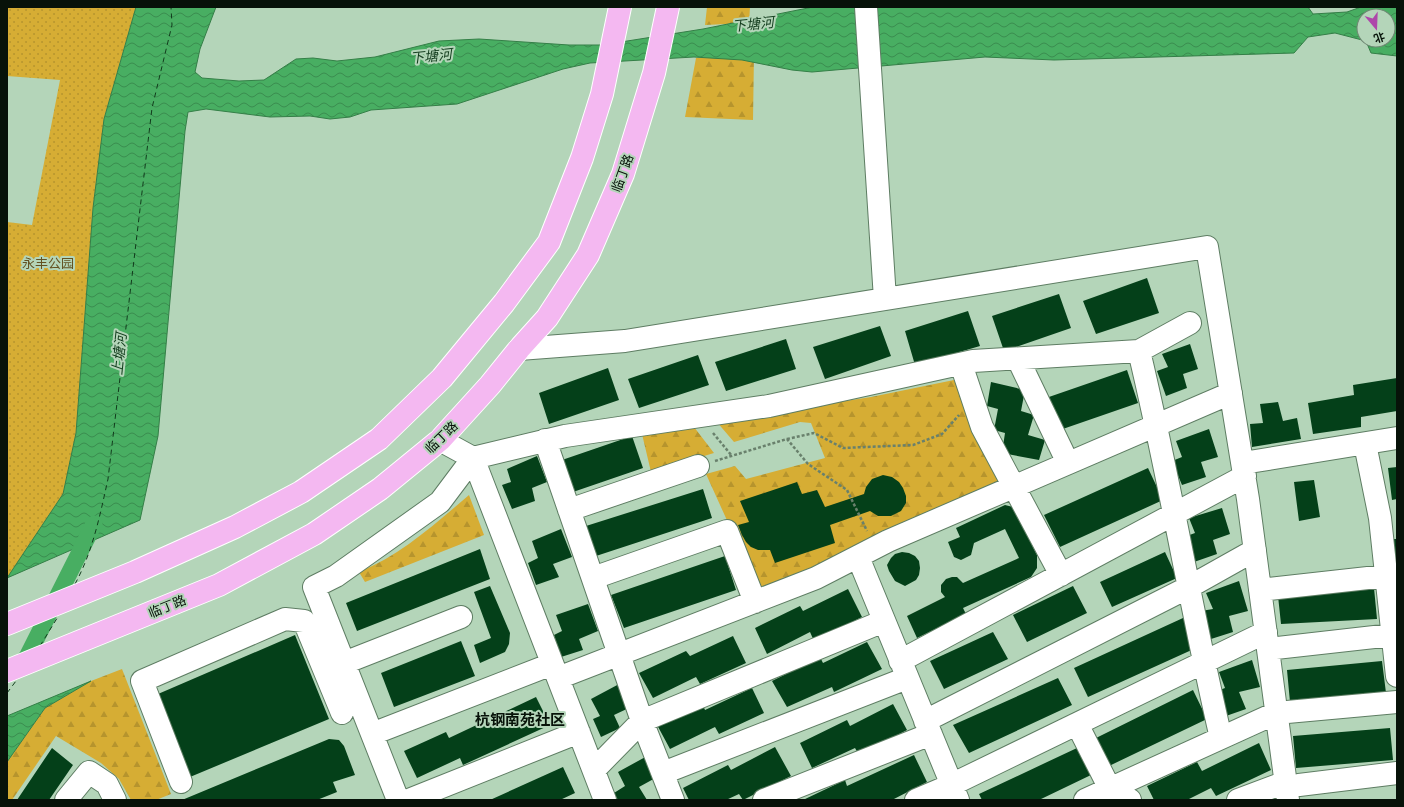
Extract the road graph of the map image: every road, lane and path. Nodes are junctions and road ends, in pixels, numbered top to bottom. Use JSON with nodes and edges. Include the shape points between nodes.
{"nodes":[{"id":1,"x":866,"y":7,"type":"edge"},
{"id":2,"x":618,"y":14,"type":"edge"},
{"id":3,"x":666,"y":15,"type":"edge"},
{"id":4,"x":884,"y":299,"type":"junction"},
{"id":5,"x":1190,"y":324,"type":"dead end"},
{"id":6,"x":519,"y":349,"type":"junction"},
{"id":7,"x":1139,"y":352,"type":"junction"},
{"id":8,"x":1018,"y":359,"type":"junction"},
{"id":9,"x":961,"y":364,"type":"junction"},
{"id":10,"x":1231,"y":392,"type":"junction"},
{"id":11,"x":973,"y":400,"type":"junction"},
{"id":12,"x":699,"y":416,"type":"junction"},
{"id":13,"x":1157,"y":425,"type":"junction"},
{"id":14,"x":1397,"y":438,"type":"edge"},
{"id":15,"x":787,"y":439,"type":"junction"},
{"id":16,"x":440,"y":440,"type":"junction"},
{"id":17,"x":546,"y":440,"type":"junction"},
{"id":18,"x":1365,"y":444,"type":"junction"},
{"id":19,"x":732,"y":456,"type":"junction"},
{"id":20,"x":473,"y":458,"type":"junction"},
{"id":21,"x":1068,"y":463,"type":"junction"},
{"id":22,"x":698,"y":466,"type":"joint"},
{"id":23,"x":1244,"y":470,"type":"junction"},
{"id":24,"x":1014,"y":486,"type":"junction"},
{"id":25,"x":569,"y":510,"type":"junction"},
{"id":26,"x":1174,"y":514,"type":"junction"},
{"id":27,"x":1388,"y":517,"type":"edge"},
{"id":28,"x":1255,"y":550,"type":"junction"},
{"id":29,"x":866,"y":552,"type":"junction"},
{"id":30,"x":1061,"y":575,"type":"junction"},
{"id":31,"x":593,"y":578,"type":"junction"},
{"id":32,"x":1390,"y":586,"type":"edge"},
{"id":33,"x":1189,"y":587,"type":"junction"},
{"id":34,"x":1260,"y":590,"type":"junction"},
{"id":35,"x":755,"y":602,"type":"junction"},
{"id":36,"x":324,"y":612,"type":"junction"},
{"id":37,"x":461,"y":617,"type":"dead end"},
{"id":38,"x":304,"y":621,"type":"junction"},
{"id":39,"x":884,"y":621,"type":"junction"},
{"id":40,"x":7,"y":624,"type":"edge"},
{"id":41,"x":1267,"y":641,"type":"junction"},
{"id":42,"x":1395,"y":647,"type":"edge"},
{"id":43,"x":619,"y":655,"type":"junction"},
{"id":44,"x":344,"y":662,"type":"junction"},
{"id":45,"x":1204,"y":662,"type":"junction"},
{"id":46,"x":904,"y":669,"type":"junction"},
{"id":47,"x":7,"y":671,"type":"edge"},
{"id":48,"x":555,"y":671,"type":"junction"},
{"id":49,"x":1397,"y":676,"type":"edge"},
{"id":50,"x":1397,"y":702,"type":"edge"},
{"id":51,"x":342,"y":713,"type":"dead end"},
{"id":52,"x":1276,"y":713,"type":"junction"},
{"id":53,"x":642,"y":721,"type":"junction"},
{"id":54,"x":1077,"y":724,"type":"junction"},
{"id":55,"x":928,"y":728,"type":"junction"},
{"id":56,"x":579,"y":732,"type":"junction"},
{"id":57,"x":372,"y":734,"type":"junction"},
{"id":58,"x":1221,"y":738,"type":"junction"},
{"id":59,"x":594,"y":770,"type":"junction"},
{"id":60,"x":663,"y":773,"type":"junction"},
{"id":61,"x":1397,"y":773,"type":"edge"},
{"id":62,"x":181,"y":782,"type":"dead end"},
{"id":63,"x":1110,"y":789,"type":"junction"},
{"id":64,"x":1291,"y":789,"type":"edge"},
{"id":65,"x":954,"y":792,"type":"edge"},
{"id":66,"x":602,"y":799,"type":"edge"},
{"id":67,"x":66,"y":800,"type":"edge"},
{"id":68,"x":115,"y":800,"type":"edge"},
{"id":69,"x":398,"y":800,"type":"edge"},
{"id":70,"x":409,"y":800,"type":"edge"},
{"id":71,"x":673,"y":800,"type":"edge"},
{"id":72,"x":764,"y":800,"type":"edge"},
{"id":73,"x":916,"y":800,"type":"edge"},
{"id":74,"x":1085,"y":800,"type":"edge"},
{"id":75,"x":1130,"y":800,"type":"edge"},
{"id":76,"x":1238,"y":800,"type":"edge"}],
"edges":[{"from":1,"to":4,"type":"street"},
{"from":2,"to":40,"type":"main road","via":[[602,94],[582,158],[549,242],[504,303],[442,378],[379,439],[301,492],[235,527]]},
{"from":3,"to":6,"type":"main road","name":"临丁路","via":[[654,73],[623,174],[588,255],[547,318]]},
{"from":4,"to":6,"type":"street","via":[[625,341]]},
{"from":4,"to":10,"type":"street","via":[[1207,247]]},
{"from":5,"to":7,"type":"street"},
{"from":6,"to":16,"type":"main road","name":"临丁路","via":[[490,386]]},
{"from":7,"to":8,"type":"street"},
{"from":7,"to":13,"type":"street"},
{"from":8,"to":9,"type":"street"},
{"from":8,"to":21,"type":"street"},
{"from":9,"to":11,"type":"street"},
{"from":9,"to":12,"type":"street","via":[[769,406]]},
{"from":10,"to":13,"type":"street"},
{"from":10,"to":23,"type":"street"},
{"from":11,"to":15,"type":"path","via":[[942,434],[913,445],[843,448],[814,433]]},
{"from":11,"to":24,"type":"street","via":[[982,427]]},
{"from":12,"to":17,"type":"street"},
{"from":12,"to":19,"type":"path"},
{"from":13,"to":21,"type":"street"},
{"from":13,"to":26,"type":"street"},
{"from":14,"to":18,"type":"street"},
{"from":15,"to":19,"type":"path"},
{"from":15,"to":29,"type":"path","via":[[808,464],[847,490]]},
{"from":16,"to":20,"type":"street"},
{"from":16,"to":47,"type":"main road","name":"临丁路","via":[[380,489],[300,542],[219,585]]},
{"from":17,"to":20,"type":"street"},
{"from":17,"to":25,"type":"street"},
{"from":18,"to":23,"type":"street"},
{"from":18,"to":27,"type":"street"},
{"from":19,"to":22,"type":"path"},
{"from":20,"to":36,"type":"street","via":[[440,502],[336,576],[314,587]]},
{"from":20,"to":48,"type":"street"},
{"from":21,"to":24,"type":"street"},
{"from":22,"to":25,"type":"street"},
{"from":23,"to":26,"type":"street"},
{"from":23,"to":28,"type":"street"},
{"from":24,"to":29,"type":"street"},
{"from":24,"to":30,"type":"street"},
{"from":25,"to":31,"type":"street"},
{"from":26,"to":30,"type":"street"},
{"from":26,"to":33,"type":"street"},
{"from":27,"to":32,"type":"street"},
{"from":28,"to":33,"type":"street"},
{"from":28,"to":34,"type":"street"},
{"from":29,"to":35,"type":"street","via":[[816,578]]},
{"from":29,"to":39,"type":"street"},
{"from":30,"to":46,"type":"street"},
{"from":31,"to":35,"type":"street","via":[[727,531]]},
{"from":31,"to":43,"type":"street"},
{"from":32,"to":34,"type":"street"},
{"from":32,"to":42,"type":"street"},
{"from":33,"to":45,"type":"street"},
{"from":33,"to":55,"type":"street"},
{"from":34,"to":41,"type":"street"},
{"from":35,"to":43,"type":"street"},
{"from":36,"to":38,"type":"street"},
{"from":36,"to":44,"type":"street"},
{"from":37,"to":44,"type":"street"},
{"from":38,"to":51,"type":"street"},
{"from":38,"to":62,"type":"street","via":[[285,619],[142,681]]},
{"from":39,"to":46,"type":"street"},
{"from":39,"to":53,"type":"street"},
{"from":41,"to":42,"type":"street"},
{"from":41,"to":45,"type":"street"},
{"from":41,"to":52,"type":"street"},
{"from":42,"to":49,"type":"street"},
{"from":43,"to":48,"type":"street"},
{"from":43,"to":53,"type":"street"},
{"from":44,"to":57,"type":"street"},
{"from":45,"to":54,"type":"street"},
{"from":45,"to":58,"type":"street"},
{"from":46,"to":55,"type":"street"},
{"from":46,"to":60,"type":"street"},
{"from":48,"to":56,"type":"street"},
{"from":48,"to":57,"type":"street"},
{"from":50,"to":52,"type":"street"},
{"from":52,"to":58,"type":"street"},
{"from":52,"to":64,"type":"street"},
{"from":53,"to":59,"type":"street"},
{"from":53,"to":60,"type":"street"},
{"from":54,"to":63,"type":"street"},
{"from":54,"to":65,"type":"street"},
{"from":55,"to":65,"type":"street"},
{"from":55,"to":72,"type":"street"},
{"from":56,"to":59,"type":"street"},
{"from":56,"to":70,"type":"street"},
{"from":57,"to":69,"type":"street"},
{"from":58,"to":63,"type":"street"},
{"from":59,"to":66,"type":"street"},
{"from":60,"to":71,"type":"street"},
{"from":61,"to":64,"type":"street"},
{"from":63,"to":74,"type":"street"},
{"from":63,"to":75,"type":"street"},
{"from":64,"to":76,"type":"street"},
{"from":65,"to":73,"type":"street"},
{"from":67,"to":68,"type":"street","via":[[89,772],[107,784]]}]}
